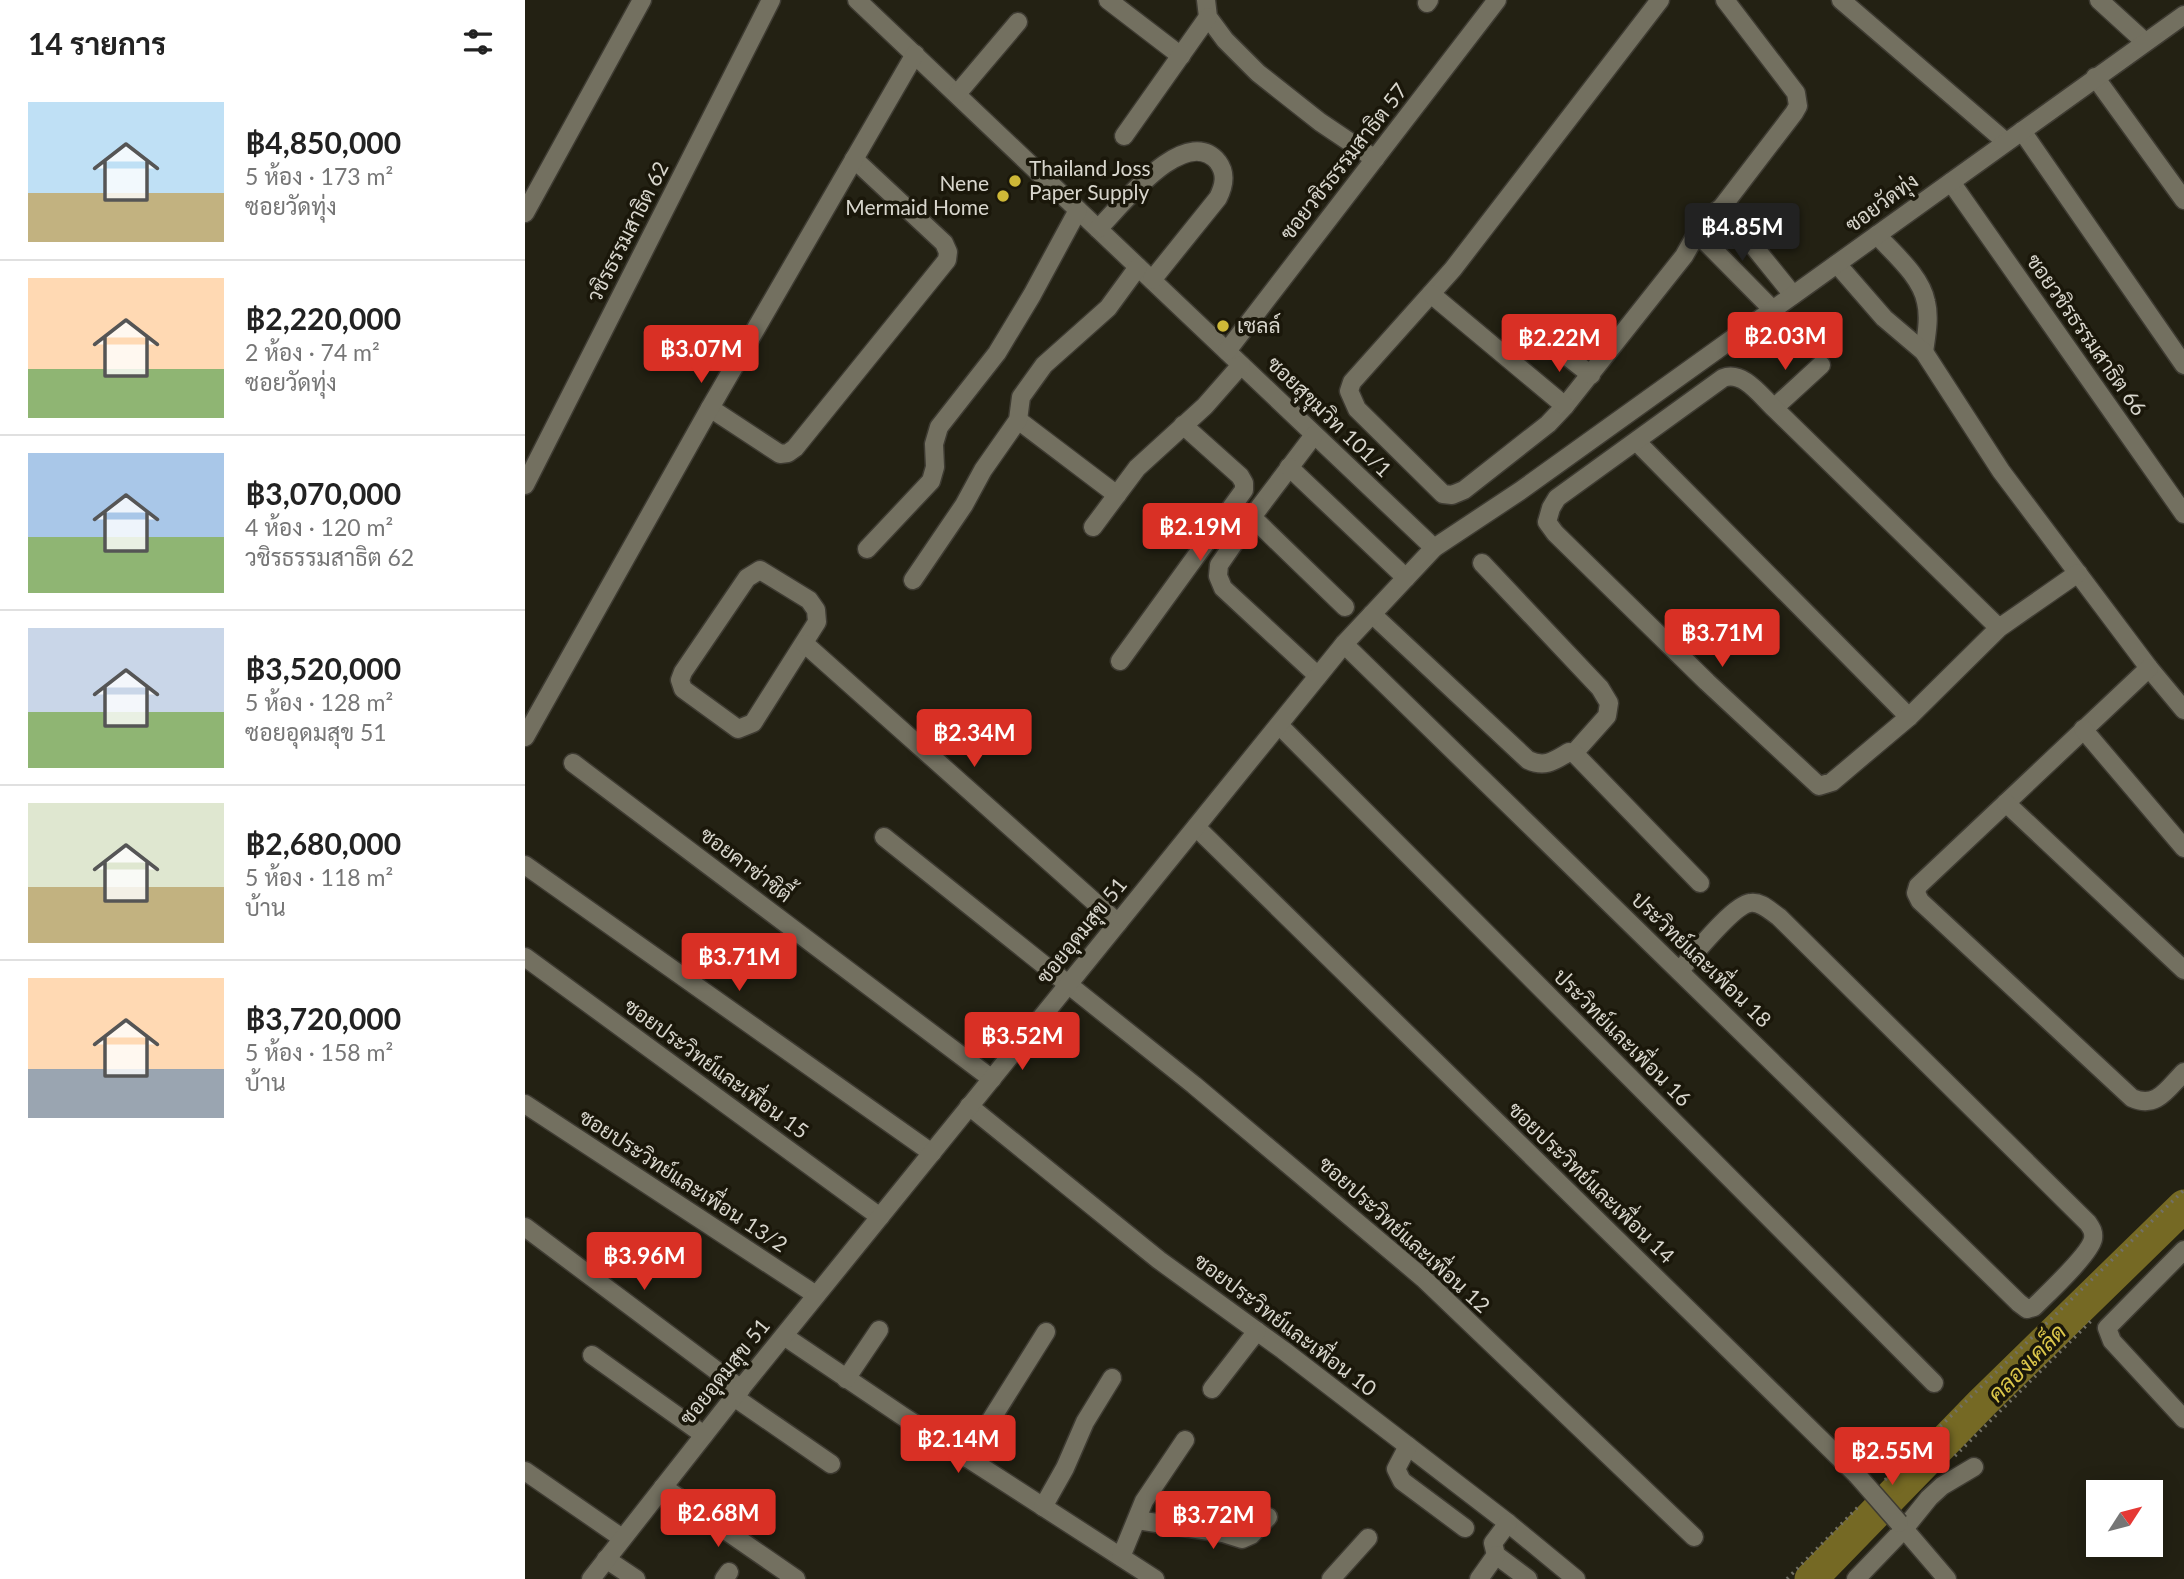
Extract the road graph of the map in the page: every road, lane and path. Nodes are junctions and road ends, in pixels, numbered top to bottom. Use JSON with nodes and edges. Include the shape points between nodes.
{"nodes":[{"id":1,"x":642,"y":0,"type":"edge"},
{"id":2,"x":771,"y":0,"type":"edge"},
{"id":3,"x":857,"y":0,"type":"edge"},
{"id":4,"x":1108,"y":0,"type":"edge"},
{"id":5,"x":1497,"y":0,"type":"edge"},
{"id":6,"x":1660,"y":0,"type":"edge"},
{"id":7,"x":1725,"y":0,"type":"edge"},
{"id":8,"x":1841,"y":0,"type":"edge"},
{"id":9,"x":2099,"y":0,"type":"edge"},
{"id":10,"x":1207,"y":8,"type":"edge"},
{"id":11,"x":2184,"y":16,"type":"edge"},
{"id":12,"x":1018,"y":22,"type":"dead end"},
{"id":13,"x":2145,"y":42,"type":"junction"},
{"id":14,"x":915,"y":54,"type":"junction"},
{"id":15,"x":1181,"y":56,"type":"junction"},
{"id":16,"x":2095,"y":77,"type":"junction"},
{"id":17,"x":957,"y":94,"type":"junction"},
{"id":18,"x":2022,"y":131,"type":"junction"},
{"id":19,"x":1124,"y":136,"type":"dead end"},
{"id":20,"x":2006,"y":142,"type":"junction"},
{"id":21,"x":854,"y":159,"type":"junction"},
{"id":22,"x":1375,"y":159,"type":"junction"},
{"id":23,"x":1951,"y":182,"type":"junction"},
{"id":24,"x":2184,"y":200,"type":"edge"},
{"id":25,"x":1722,"y":207,"type":"junction"},
{"id":26,"x":1078,"y":209,"type":"junction"},
{"id":27,"x":525,"y":213,"type":"edge"},
{"id":28,"x":1098,"y":229,"type":"junction"},
{"id":29,"x":1697,"y":233,"type":"junction"},
{"id":30,"x":1877,"y":235,"type":"junction"},
{"id":31,"x":1837,"y":264,"type":"junction"},
{"id":32,"x":1138,"y":267,"type":"junction"},
{"id":33,"x":1152,"y":280,"type":"junction"},
{"id":34,"x":1431,"y":294,"type":"junction"},
{"id":35,"x":1793,"y":295,"type":"junction"},
{"id":36,"x":1773,"y":310,"type":"junction"},
{"id":37,"x":1549,"y":342,"type":"dead end"},
{"id":38,"x":1227,"y":351,"type":"junction"},
{"id":39,"x":1924,"y":352,"type":"junction"},
{"id":40,"x":1241,"y":365,"type":"junction"},
{"id":41,"x":1821,"y":365,"type":"dead end"},
{"id":42,"x":2184,"y":365,"type":"edge"},
{"id":43,"x":1591,"y":374,"type":"junction"},
{"id":44,"x":1565,"y":406,"type":"junction"},
{"id":45,"x":710,"y":408,"type":"junction"},
{"id":46,"x":1774,"y":408,"type":"junction"},
{"id":47,"x":1018,"y":420,"type":"junction"},
{"id":48,"x":1183,"y":425,"type":"junction"},
{"id":49,"x":1314,"y":435,"type":"junction"},
{"id":50,"x":1637,"y":442,"type":"junction"},
{"id":51,"x":1290,"y":467,"type":"junction"},
{"id":52,"x":525,"y":485,"type":"edge"},
{"id":53,"x":1117,"y":495,"type":"junction"},
{"id":54,"x":2184,"y":514,"type":"edge"},
{"id":55,"x":1252,"y":517,"type":"junction"},
{"id":56,"x":1093,"y":527,"type":"dead end"},
{"id":57,"x":1434,"y":548,"type":"junction"},
{"id":58,"x":867,"y":549,"type":"dead end"},
{"id":59,"x":1482,"y":563,"type":"dead end"},
{"id":60,"x":2078,"y":573,"type":"junction"},
{"id":61,"x":1406,"y":578,"type":"junction"},
{"id":62,"x":913,"y":580,"type":"dead end"},
{"id":63,"x":1345,"y":607,"type":"dead end"},
{"id":64,"x":1372,"y":614,"type":"junction"},
{"id":65,"x":1999,"y":628,"type":"junction"},
{"id":66,"x":1344,"y":643,"type":"junction"},
{"id":67,"x":805,"y":644,"type":"junction"},
{"id":68,"x":1120,"y":661,"type":"dead end"},
{"id":69,"x":2149,"y":668,"type":"junction"},
{"id":70,"x":1318,"y":676,"type":"junction"},
{"id":71,"x":2184,"y":710,"type":"edge"},
{"id":72,"x":1909,"y":717,"type":"junction"},
{"id":73,"x":1279,"y":725,"type":"junction"},
{"id":74,"x":2083,"y":729,"type":"junction"},
{"id":75,"x":525,"y":737,"type":"edge"},
{"id":76,"x":1574,"y":753,"type":"junction"},
{"id":77,"x":573,"y":763,"type":"dead end"},
{"id":78,"x":2006,"y":803,"type":"junction"},
{"id":79,"x":1196,"y":827,"type":"junction"},
{"id":80,"x":884,"y":837,"type":"dead end"},
{"id":81,"x":2184,"y":848,"type":"edge"},
{"id":82,"x":525,"y":865,"type":"edge"},
{"id":83,"x":1700,"y":883,"type":"dead end"},
{"id":84,"x":1118,"y":923,"type":"junction"},
{"id":85,"x":525,"y":957,"type":"edge"},
{"id":86,"x":1680,"y":970,"type":"junction"},
{"id":87,"x":2184,"y":970,"type":"edge"},
{"id":88,"x":1067,"y":985,"type":"junction"},
{"id":89,"x":2184,"y":1072,"type":"edge"},
{"id":90,"x":992,"y":1079,"type":"junction"},
{"id":91,"x":525,"y":1104,"type":"edge"},
{"id":92,"x":969,"y":1106,"type":"junction"},
{"id":93,"x":932,"y":1153,"type":"junction"},
{"id":94,"x":2184,"y":1191,"type":"edge"},
{"id":95,"x":880,"y":1217,"type":"junction"},
{"id":96,"x":525,"y":1227,"type":"edge"},
{"id":97,"x":2184,"y":1250,"type":"edge"},
{"id":98,"x":816,"y":1295,"type":"junction"},
{"id":99,"x":2100,"y":1312,"type":"dead end"},
{"id":100,"x":879,"y":1330,"type":"dead end"},
{"id":101,"x":1257,"y":1331,"type":"junction"},
{"id":102,"x":1046,"y":1332,"type":"dead end"},
{"id":103,"x":783,"y":1336,"type":"junction"},
{"id":104,"x":592,"y":1355,"type":"dead end"},
{"id":105,"x":1112,"y":1378,"type":"dead end"},
{"id":106,"x":846,"y":1379,"type":"junction"},
{"id":107,"x":1934,"y":1383,"type":"dead end"},
{"id":108,"x":1212,"y":1389,"type":"dead end"},
{"id":109,"x":737,"y":1393,"type":"junction"},
{"id":110,"x":2184,"y":1419,"type":"edge"},
{"id":111,"x":704,"y":1435,"type":"junction"},
{"id":112,"x":1185,"y":1440,"type":"dead end"},
{"id":113,"x":1408,"y":1446,"type":"junction"},
{"id":114,"x":967,"y":1458,"type":"junction"},
{"id":115,"x":1950,"y":1462,"type":"dead end"},
{"id":116,"x":831,"y":1464,"type":"dead end"},
{"id":117,"x":1974,"y":1467,"type":"dead end"},
{"id":118,"x":525,"y":1471,"type":"edge"},
{"id":119,"x":1884,"y":1481,"type":"dead end"},
{"id":120,"x":663,"y":1487,"type":"junction"},
{"id":121,"x":1864,"y":1501,"type":"dead end"},
{"id":122,"x":1043,"y":1507,"type":"junction"},
{"id":123,"x":1268,"y":1517,"type":"dead end"},
{"id":124,"x":1137,"y":1520,"type":"junction"},
{"id":125,"x":1507,"y":1523,"type":"junction"},
{"id":126,"x":1901,"y":1526,"type":"junction"},
{"id":127,"x":1465,"y":1528,"type":"dead end"},
{"id":128,"x":1694,"y":1536,"type":"dead end"},
{"id":129,"x":622,"y":1538,"type":"junction"},
{"id":130,"x":1368,"y":1538,"type":"dead end"},
{"id":131,"x":1496,"y":1555,"type":"junction"},
{"id":132,"x":1121,"y":1557,"type":"junction"},
{"id":133,"x":606,"y":1559,"type":"junction"},
{"id":134,"x":591,"y":1579,"type":"edge"},
{"id":135,"x":636,"y":1579,"type":"edge"},
{"id":136,"x":796,"y":1579,"type":"edge"},
{"id":137,"x":1155,"y":1579,"type":"edge"},
{"id":138,"x":1331,"y":1579,"type":"edge"},
{"id":139,"x":1479,"y":1579,"type":"edge"},
{"id":140,"x":1528,"y":1579,"type":"edge"},
{"id":141,"x":1576,"y":1579,"type":"edge"},
{"id":142,"x":1787,"y":1579,"type":"edge"},
{"id":143,"x":1856,"y":1579,"type":"edge"},
{"id":144,"x":1947,"y":1579,"type":"edge"}],
"edges":[{"from":1,"to":27,"type":"street"},
{"from":2,"to":52,"type":"street","name":"วชิรธรรมสาธิต 62"},
{"from":3,"to":14,"type":"street","name":"ซอยสุขุมวิท 101/1"},
{"from":4,"to":15,"type":"street"},
{"from":5,"to":22,"type":"street","name":"ซอยวชิรธรรมสาธิต 57"},
{"from":6,"to":34,"type":"street"},
{"from":7,"to":25,"type":"street","via":[[1798,100],[1794,113]]},
{"from":8,"to":20,"type":"street"},
{"from":9,"to":13,"type":"street"},
{"from":10,"to":15,"type":"street"},
{"from":10,"to":22,"type":"street","via":[[1225,40],[1258,73]]},
{"from":11,"to":13,"type":"street","name":"ซอยวัดทุ่ง"},
{"from":12,"to":17,"type":"street"},
{"from":13,"to":16,"type":"street","name":"ซอยวัดทุ่ง"},
{"from":14,"to":17,"type":"street","name":"ซอยสุขุมวิท 101/1"},
{"from":14,"to":21,"type":"street"},
{"from":15,"to":19,"type":"street"},
{"from":16,"to":18,"type":"street","name":"ซอยวัดทุ่ง"},
{"from":16,"to":24,"type":"street"},
{"from":17,"to":26,"type":"street","name":"ซอยสุขุมวิท 101/1"},
{"from":18,"to":20,"type":"street","name":"ซอยวัดทุ่ง"},
{"from":18,"to":42,"type":"street"},
{"from":20,"to":23,"type":"street","name":"ซอยวัดทุ่ง"},
{"from":21,"to":45,"type":"street"},
{"from":21,"to":45,"type":"street","via":[[944,243],[947,260],[788,453],[780,454]]},
{"from":22,"to":38,"type":"street","name":"ซอยวชิรธรรมสาธิต 57"},
{"from":23,"to":30,"type":"street","name":"ซอยวัดทุ่ง"},
{"from":23,"to":54,"type":"street","name":"ซอยวชิรธรรมสาธิต 66"},
{"from":25,"to":29,"type":"street"},
{"from":25,"to":35,"type":"street"},
{"from":26,"to":28,"type":"street","name":"ซอยสุขุมวิท 101/1"},
{"from":26,"to":58,"type":"street","via":[[997,353],[939,427],[931,481]]},
{"from":28,"to":32,"type":"street","name":"ซอยสุขุมวิท 101/1"},
{"from":28,"to":33,"type":"street","via":[[1175,156],[1203,151],[1217,161],[1224,185],[1218,198]]},
{"from":29,"to":36,"type":"street"},
{"from":29,"to":43,"type":"street"},
{"from":30,"to":31,"type":"street","name":"ซอยวัดทุ่ง"},
{"from":30,"to":39,"type":"street","via":[[1922,290],[1927,303]]},
{"from":31,"to":35,"type":"street","name":"ซอยวัดทุ่ง"},
{"from":31,"to":39,"type":"street","via":[[1884,318]]},
{"from":32,"to":33,"type":"street","name":"ซอยสุขุมวิท 101/1"},
{"from":32,"to":47,"type":"street","via":[[1108,308],[1044,365],[1021,397]]},
{"from":33,"to":38,"type":"street","name":"ซอยสุขุมวิท 101/1"},
{"from":34,"to":44,"type":"street"},
{"from":34,"to":44,"type":"street","via":[[1352,382],[1349,391],[1357,410],[1436,489],[1452,495],[1464,491]]},
{"from":35,"to":36,"type":"street","name":"ซอยวัดทุ่ง"},
{"from":36,"to":57,"type":"street","name":"ซอยวัดทุ่ง"},
{"from":37,"to":43,"type":"street"},
{"from":38,"to":40,"type":"street","name":"ซอยสุขุมวิท 101/1"},
{"from":39,"to":60,"type":"street","via":[[2001,471]]},
{"from":40,"to":48,"type":"street"},
{"from":40,"to":49,"type":"street","name":"ซอยสุขุมวิท 101/1"},
{"from":41,"to":46,"type":"street"},
{"from":43,"to":44,"type":"street"},
{"from":45,"to":75,"type":"street"},
{"from":46,"to":50,"type":"street","via":[[1741,378],[1728,376]]},
{"from":46,"to":65,"type":"street"},
{"from":47,"to":53,"type":"street"},
{"from":47,"to":62,"type":"street"},
{"from":48,"to":53,"type":"street","via":[[1137,468]]},
{"from":48,"to":68,"type":"street","via":[[1240,476],[1244,489]]},
{"from":49,"to":51,"type":"street"},
{"from":49,"to":57,"type":"street","name":"ซอยสุขุมวิท 101/1"},
{"from":50,"to":72,"type":"street"},
{"from":50,"to":72,"type":"street","via":[[1557,499],[1547,522],[1555,533],[1819,786],[1832,782]]},
{"from":51,"to":55,"type":"street"},
{"from":51,"to":61,"type":"street"},
{"from":53,"to":56,"type":"street"},
{"from":55,"to":63,"type":"street"},
{"from":55,"to":70,"type":"street","via":[[1219,565],[1218,576],[1223,588]]},
{"from":57,"to":61,"type":"street","name":"ซอยอุดมสุข 51"},
{"from":59,"to":76,"type":"street","via":[[1609,703],[1607,716]]},
{"from":60,"to":65,"type":"street"},
{"from":60,"to":69,"type":"street"},
{"from":61,"to":64,"type":"street","name":"ซอยอุดมสุข 51"},
{"from":64,"to":66,"type":"street","name":"ซอยอุดมสุข 51"},
{"from":64,"to":76,"type":"street","via":[[1528,760],[1550,764]]},
{"from":65,"to":72,"type":"street"},
{"from":66,"to":70,"type":"street","name":"ซอยอุดมสุข 51"},
{"from":66,"to":86,"type":"street","name":"ประวิทย์และเพื่อน 18"},
{"from":67,"to":67,"type":"street","via":[[817,622],[813,604],[765,572],[755,572],[683,672],[681,685],[734,727],[743,728],[753,723]]},
{"from":67,"to":84,"type":"street"},
{"from":69,"to":71,"type":"street"},
{"from":69,"to":74,"type":"street"},
{"from":70,"to":73,"type":"street","name":"ซอยอุดมสุข 51"},
{"from":73,"to":79,"type":"street","name":"ซอยอุดมสุข 51"},
{"from":73,"to":107,"type":"street","name":"ประวิทย์และเพื่อน 16"},
{"from":74,"to":78,"type":"street"},
{"from":74,"to":81,"type":"street"},
{"from":76,"to":83,"type":"street"},
{"from":77,"to":90,"type":"street","name":"ซอยคาซ่าซิตี้"},
{"from":78,"to":87,"type":"street"},
{"from":78,"to":89,"type":"street","via":[[1917,886],[1920,901],[2132,1098],[2154,1102]]},
{"from":79,"to":84,"type":"street","name":"ซอยอุดมสุข 51"},
{"from":79,"to":126,"type":"street","name":"ซอยประวิทย์และเพื่อน 14","bridge":true,"via":[[1857,1475]]},
{"from":80,"to":88,"type":"street","name":"ซอยประวิทย์และเพื่อน 12"},
{"from":82,"to":93,"type":"street"},
{"from":84,"to":88,"type":"street","name":"ซอยอุดมสุข 51"},
{"from":85,"to":95,"type":"street","name":"ซอยประวิทย์และเพื่อน 15"},
{"from":86,"to":86,"type":"street","name":"ประวิทย์และเพื่อน 18","via":[[2027,1309],[2034,1307],[2093,1242],[2093,1231],[1761,904],[1736,909]]},
{"from":88,"to":90,"type":"street","name":"ซอยอุดมสุข 51"},
{"from":88,"to":128,"type":"street","name":"ซอยประวิทย์และเพื่อน 12","via":[[1423,1278]]},
{"from":90,"to":92,"type":"street","name":"ซอยอุดมสุข 51"},
{"from":91,"to":98,"type":"street","name":"ซอยประวิทย์และเพื่อน 13/2"},
{"from":92,"to":93,"type":"street","name":"ซอยอุดมสุข 51"},
{"from":92,"to":101,"type":"street","name":"ซอยประวิทย์และเพื่อน 10","via":[[1159,1260]]},
{"from":93,"to":95,"type":"street","name":"ซอยอุดมสุข 51"},
{"from":94,"to":119,"type":"path"},
{"from":95,"to":98,"type":"street","name":"ซอยอุดมสุข 51"},
{"from":96,"to":109,"type":"street"},
{"from":97,"to":110,"type":"street","via":[[2107,1332]]},
{"from":98,"to":103,"type":"street","name":"ซอยอุดมสุข 51"},
{"from":99,"to":115,"type":"path"},
{"from":100,"to":106,"type":"street"},
{"from":101,"to":108,"type":"street"},
{"from":101,"to":113,"type":"street","name":"ซอยประวิทย์และเพื่อน 10"},
{"from":102,"to":114,"type":"street"},
{"from":103,"to":106,"type":"street"},
{"from":103,"to":109,"type":"street","name":"ซอยอุดมสุข 51"},
{"from":104,"to":111,"type":"street"},
{"from":105,"to":122,"type":"street"},
{"from":106,"to":114,"type":"street"},
{"from":109,"to":111,"type":"street","name":"ซอยอุดมสุข 51"},
{"from":109,"to":116,"type":"street"},
{"from":111,"to":120,"type":"street","name":"ซอยอุดมสุข 51"},
{"from":112,"to":124,"type":"street","via":[[1144,1501]]},
{"from":113,"to":125,"type":"street","name":"ซอยประวิทย์และเพื่อน 10"},
{"from":113,"to":127,"type":"street","via":[[1396,1469],[1402,1480]]},
{"from":114,"to":122,"type":"street"},
{"from":117,"to":126,"type":"street","via":[[1942,1486]]},
{"from":118,"to":129,"type":"street"},
{"from":120,"to":129,"type":"street","name":"ซอยอุดมสุข 51"},
{"from":120,"to":136,"type":"street"},
{"from":121,"to":142,"type":"path"},
{"from":122,"to":132,"type":"street"},
{"from":123,"to":124,"type":"street","via":[[1242,1539]]},
{"from":124,"to":132,"type":"street"},
{"from":125,"to":131,"type":"street","via":[[1493,1543]]},
{"from":125,"to":141,"type":"street","name":"ซอยประวิทย์และเพื่อน 10"},
{"from":126,"to":143,"type":"street"},
{"from":126,"to":144,"type":"street","name":"ซอยประวิทย์และเพื่อน 14"},
{"from":129,"to":133,"type":"street","name":"ซอยอุดมสุข 51"},
{"from":130,"to":138,"type":"street"},
{"from":131,"to":139,"type":"street"},
{"from":131,"to":140,"type":"street"},
{"from":132,"to":137,"type":"street"},
{"from":133,"to":134,"type":"street","name":"ซอยอุดมสุข 51"},
{"from":133,"to":135,"type":"street"}]}
